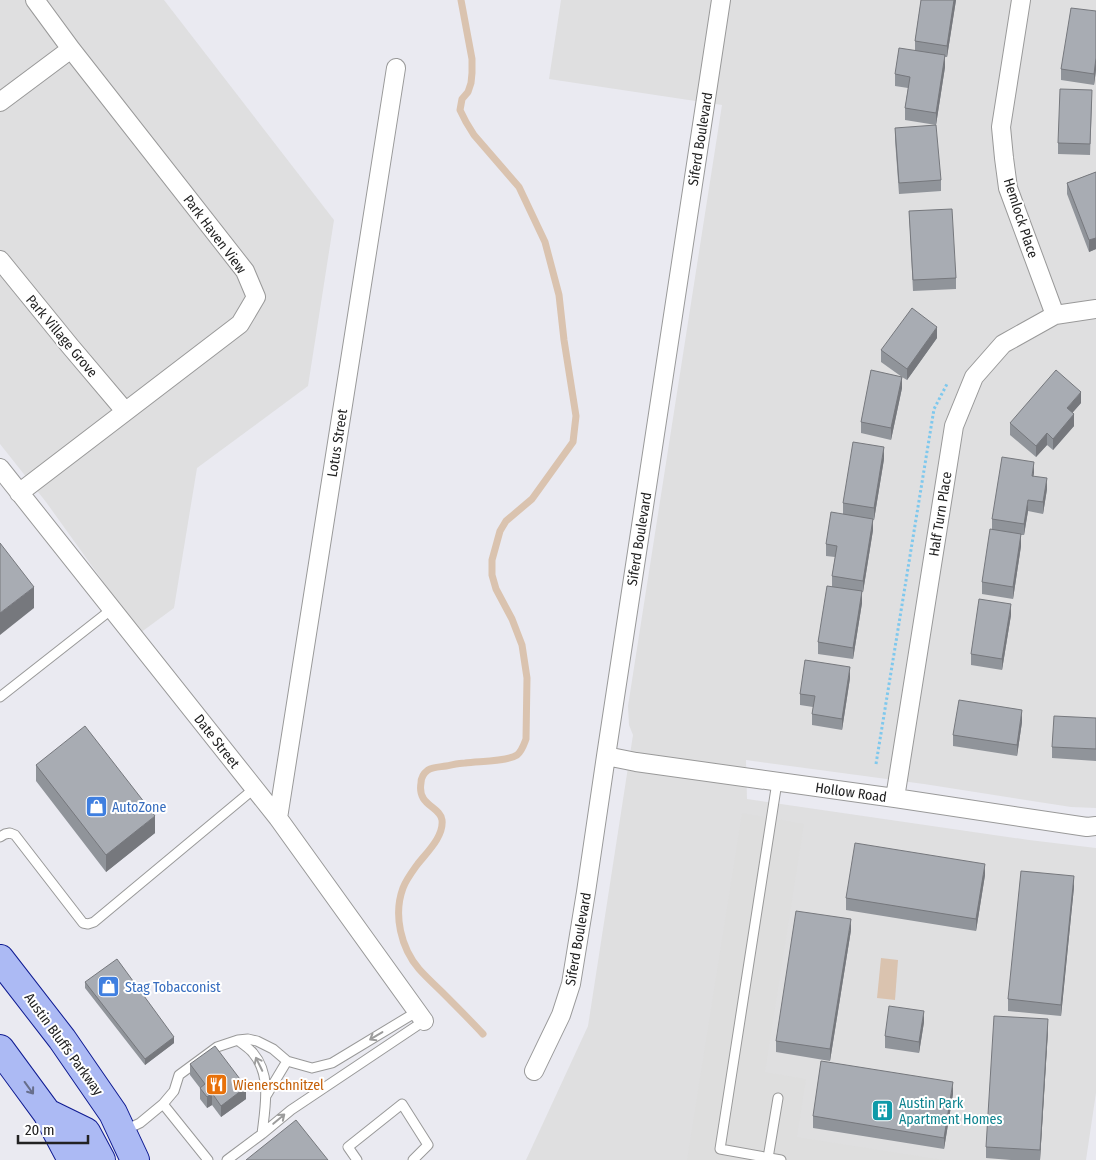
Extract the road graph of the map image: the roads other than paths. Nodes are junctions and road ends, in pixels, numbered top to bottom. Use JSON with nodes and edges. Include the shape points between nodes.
{"nodes":[{"id":1,"x":35,"y":0,"type":"edge"},
{"id":2,"x":721,"y":0,"type":"edge"},
{"id":3,"x":1021,"y":0,"type":"edge"},
{"id":4,"x":71,"y":49,"type":"junction"},
{"id":5,"x":396,"y":68,"type":"dead end"},
{"id":6,"x":0,"y":102,"type":"edge"},
{"id":7,"x":0,"y":260,"type":"edge"},
{"id":8,"x":1096,"y":309,"type":"edge"},
{"id":9,"x":1055,"y":315,"type":"junction"},
{"id":10,"x":125,"y":411,"type":"junction"},
{"id":11,"x":0,"y":468,"type":"edge"},
{"id":12,"x":19,"y":493,"type":"junction"},
{"id":13,"x":112,"y":609,"type":"junction"},
{"id":14,"x":0,"y":697,"type":"edge"},
{"id":15,"x":606,"y":756,"type":"junction"},
{"id":16,"x":777,"y":782,"type":"junction"},
{"id":17,"x":254,"y":788,"type":"junction"},
{"id":18,"x":895,"y":798,"type":"junction"},
{"id":19,"x":278,"y":818,"type":"junction"},
{"id":20,"x":1096,"y":826,"type":"edge"},
{"id":21,"x":0,"y":837,"type":"edge"},
{"id":22,"x":0,"y":959,"type":"edge"},
{"id":23,"x":421,"y":1016,"type":"junction"},
{"id":24,"x":238,"y":1040,"type":"junction"},
{"id":25,"x":0,"y":1049,"type":"edge"},
{"id":26,"x":287,"y":1061,"type":"junction"},
{"id":27,"x":534,"y":1071,"type":"dead end"},
{"id":28,"x":266,"y":1096,"type":"junction"},
{"id":29,"x":778,"y":1098,"type":"dead end"},
{"id":30,"x":163,"y":1104,"type":"junction"},
{"id":31,"x":47,"y":1113,"type":"junction"},
{"id":32,"x":121,"y":1132,"type":"junction"},
{"id":33,"x":262,"y":1134,"type":"junction"},
{"id":34,"x":768,"y":1158,"type":"junction"},
{"id":35,"x":72,"y":1160,"type":"edge"},
{"id":36,"x":100,"y":1160,"type":"edge"},
{"id":37,"x":135,"y":1160,"type":"edge"},
{"id":38,"x":208,"y":1160,"type":"edge"},
{"id":39,"x":227,"y":1160,"type":"edge"},
{"id":40,"x":357,"y":1160,"type":"edge"},
{"id":41,"x":413,"y":1160,"type":"edge"},
{"id":42,"x":781,"y":1160,"type":"edge"}],
"edges":[{"from":1,"to":4,"type":"street"},
{"from":2,"to":15,"type":"street","name":"Siferd Boulevard"},
{"from":3,"to":9,"type":"street","name":"Hemlock Place","via":[[1002,128],[1004,158],[1008,188]]},
{"from":4,"to":6,"type":"street"},
{"from":4,"to":10,"type":"street","name":"Park Haven View","via":[[245,271],[256,297],[240,324]]},
{"from":5,"to":19,"type":"street","name":"Lotus Street"},
{"from":7,"to":10,"type":"street","name":"Park Village Grove"},
{"from":8,"to":9,"type":"street","name":"Half Turn Place"},
{"from":9,"to":18,"type":"street","name":"Half Turn Place","via":[[1003,344],[974,377],[954,426]]},
{"from":10,"to":12,"type":"street","name":"Park Haven View"},
{"from":11,"to":12,"type":"street","name":"Date Street"},
{"from":12,"to":13,"type":"street","name":"Date Street"},
{"from":13,"to":14,"type":"lane"},
{"from":13,"to":17,"type":"street","name":"Date Street"},
{"from":15,"to":16,"type":"street","name":"Hollow Road"},
{"from":15,"to":27,"type":"street","name":"Siferd Boulevard","via":[[571,984],[561,1015]]},
{"from":16,"to":18,"type":"street","name":"Hollow Road"},
{"from":16,"to":34,"type":"lane","via":[[720,1149]]},
{"from":17,"to":19,"type":"street","name":"Date Street"},
{"from":17,"to":21,"type":"lane","via":[[88,924],[83,923],[14,835],[10,832]]},
{"from":18,"to":20,"type":"street","name":"Hollow Road"},
{"from":19,"to":23,"type":"street","name":"Date Street"},
{"from":22,"to":32,"type":"main road","name":"Austin Bluffs Parkway","via":[[62,1039],[113,1113]]},
{"from":23,"to":26,"type":"lane","one_way":true,"via":[[332,1063],[312,1068]]},
{"from":33,"to":23,"type":"lane","one_way":true},
{"from":24,"to":26,"type":"lane","via":[[258,1041],[273,1048]]},
{"from":28,"to":24,"type":"lane","one_way":true,"via":[[262,1068],[253,1053]]},
{"from":24,"to":30,"type":"lane","via":[[217,1047],[179,1075],[174,1091]]},
{"from":25,"to":31,"type":"main road","one_way":true},
{"from":26,"to":28,"type":"lane"},
{"from":28,"to":33,"type":"lane"},
{"from":29,"to":34,"type":"lane"},
{"from":30,"to":32,"type":"lane","via":[[140,1123]]},
{"from":30,"to":38,"type":"lane"},
{"from":31,"to":35,"type":"main road"},
{"from":31,"to":36,"type":"main road","via":[[86,1132]]},
{"from":32,"to":37,"type":"main road","name":"Austin Bluffs Parkway"},
{"from":33,"to":39,"type":"lane"},
{"from":34,"to":42,"type":"lane"},
{"from":40,"to":41,"type":"lane","via":[[348,1147],[402,1104],[428,1145]]}]}
